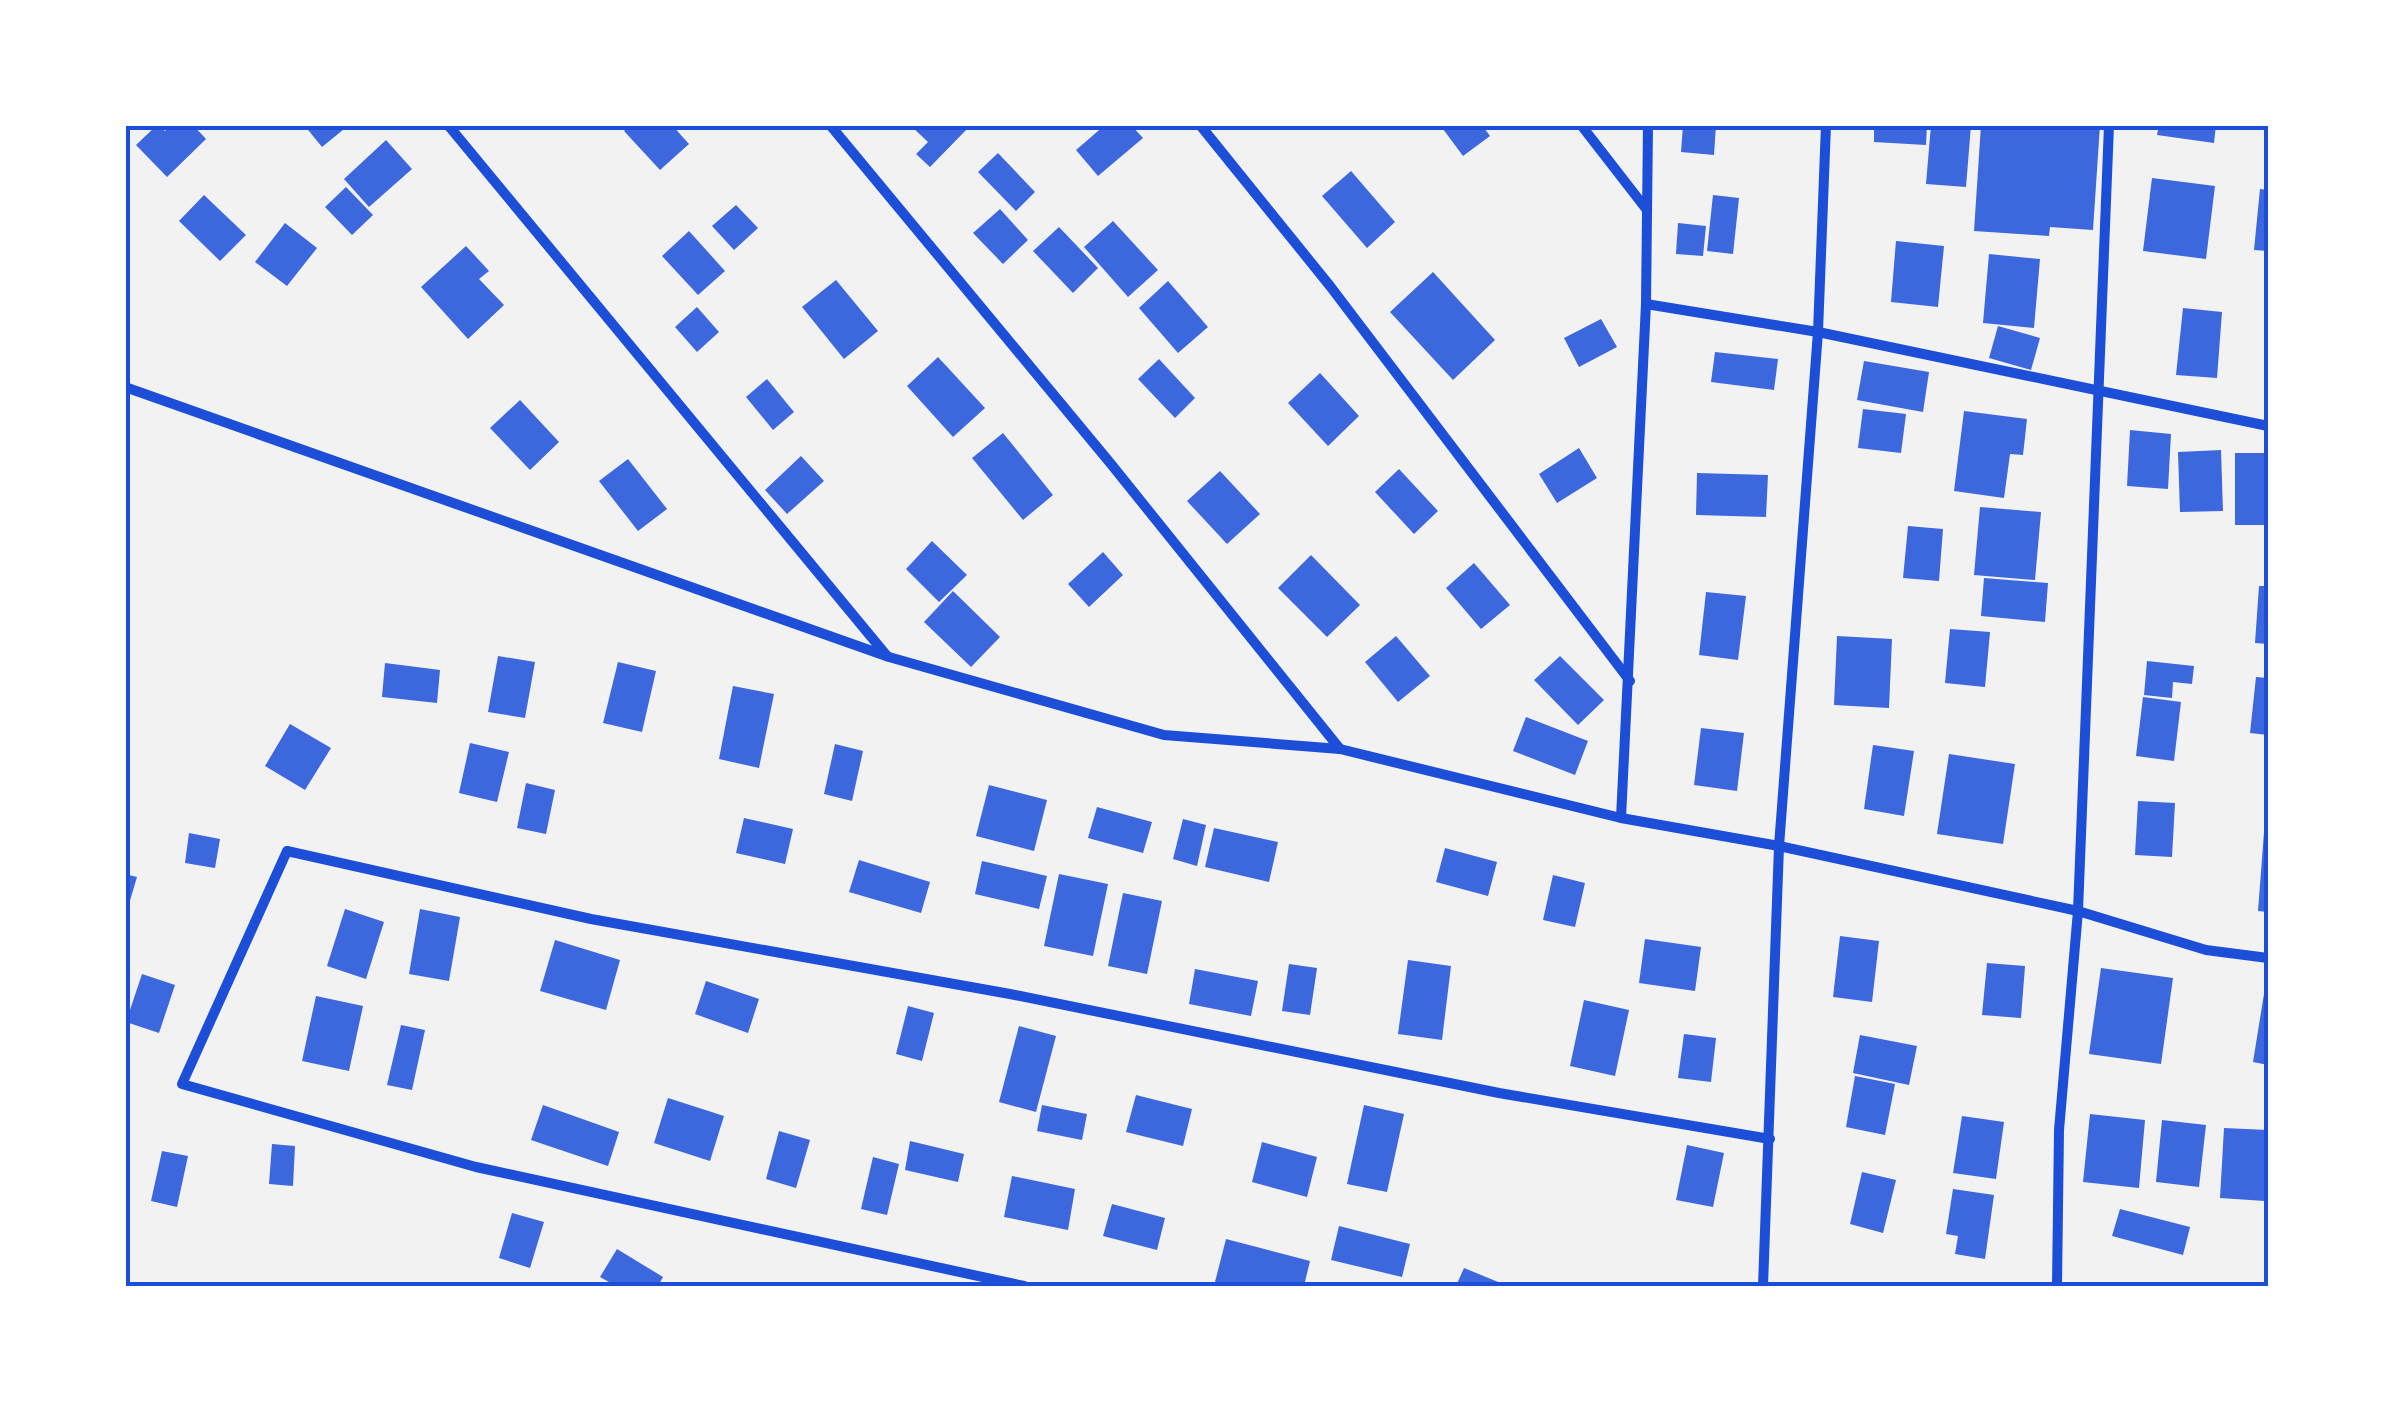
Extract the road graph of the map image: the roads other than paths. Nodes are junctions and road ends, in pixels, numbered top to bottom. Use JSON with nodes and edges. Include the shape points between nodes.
{"nodes":[{"id":1,"x":448,"y":125,"type":"edge"},
{"id":2,"x":830,"y":125,"type":"edge"},
{"id":3,"x":1200,"y":125,"type":"edge"},
{"id":4,"x":1581,"y":125,"type":"edge"},
{"id":5,"x":1648,"y":125,"type":"edge"},
{"id":6,"x":1826,"y":125,"type":"edge"},
{"id":7,"x":2109,"y":125,"type":"edge"},
{"id":8,"x":1646,"y":210,"type":"junction"},
{"id":9,"x":1646,"y":304,"type":"junction"},
{"id":10,"x":1818,"y":332,"type":"junction"},
{"id":11,"x":125,"y":387,"type":"edge"},
{"id":12,"x":2096,"y":388,"type":"junction"},
{"id":13,"x":2268,"y":426,"type":"edge"},
{"id":14,"x":888,"y":658,"type":"junction"},
{"id":15,"x":1630,"y":681,"type":"junction"},
{"id":16,"x":1340,"y":749,"type":"junction"},
{"id":17,"x":1621,"y":818,"type":"junction"},
{"id":18,"x":1779,"y":846,"type":"junction"},
{"id":19,"x":2078,"y":911,"type":"junction"},
{"id":20,"x":2268,"y":958,"type":"edge"},
{"id":21,"x":1770,"y":1139,"type":"junction"},
{"id":22,"x":1024,"y":1286,"type":"edge"},
{"id":23,"x":1764,"y":1286,"type":"edge"},
{"id":24,"x":2057,"y":1286,"type":"edge"}],
"edges":[{"from":1,"to":14,"type":"street"},
{"from":2,"to":16,"type":"street"},
{"from":3,"to":15,"type":"street"},
{"from":4,"to":8,"type":"street"},
{"from":5,"to":8,"type":"street"},
{"from":6,"to":10,"type":"street"},
{"from":7,"to":12,"type":"street"},
{"from":8,"to":9,"type":"street"},
{"from":9,"to":10,"type":"street"},
{"from":9,"to":15,"type":"street"},
{"from":10,"to":12,"type":"street"},
{"from":10,"to":18,"type":"street"},
{"from":11,"to":14,"type":"street"},
{"from":12,"to":13,"type":"street"},
{"from":12,"to":19,"type":"street"},
{"from":14,"to":16,"type":"street","via":[[1164,734]]},
{"from":15,"to":17,"type":"street"},
{"from":16,"to":17,"type":"street"},
{"from":17,"to":18,"type":"street"},
{"from":18,"to":19,"type":"street"},
{"from":18,"to":21,"type":"street"},
{"from":19,"to":20,"type":"street","via":[[2206,950]]},
{"from":19,"to":24,"type":"street","via":[[2059,1130]]},
{"from":21,"to":22,"type":"street","via":[[592,918],[288,851],[182,1084],[476,1167]]},
{"from":21,"to":23,"type":"street"}]}
